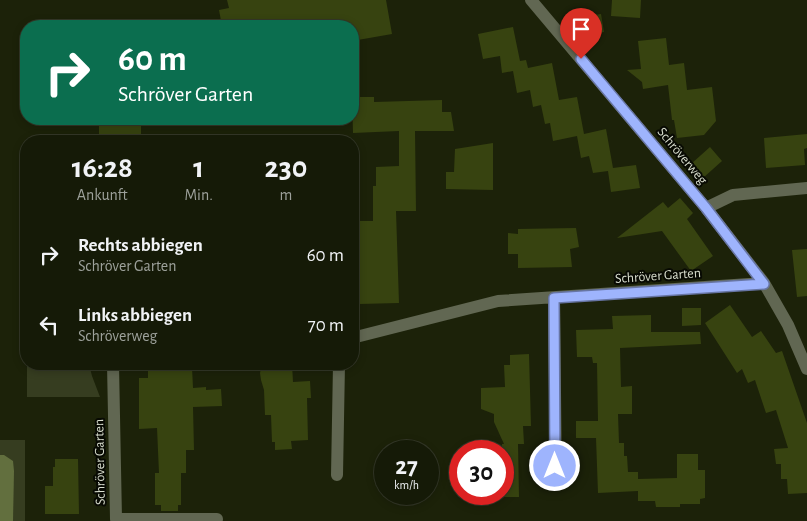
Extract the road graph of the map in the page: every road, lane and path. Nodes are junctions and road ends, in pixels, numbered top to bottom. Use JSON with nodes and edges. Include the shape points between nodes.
{"nodes":[{"id":1,"x":531,"y":0,"type":"edge"},
{"id":2,"x":807,"y":188,"type":"edge"},
{"id":3,"x":706,"y":208,"type":"junction"},
{"id":4,"x":764,"y":284,"type":"junction"},
{"id":5,"x":554,"y":298,"type":"junction"},
{"id":6,"x":359,"y":336,"type":"edge"},
{"id":7,"x":807,"y":368,"type":"edge"},
{"id":8,"x":113,"y":370,"type":"edge"},
{"id":9,"x":339,"y":370,"type":"edge"},
{"id":10,"x":337,"y":475,"type":"dead end"},
{"id":11,"x":556,"y":485,"type":"dead end"},
{"id":12,"x":218,"y":519,"type":"dead end"}],
"edges":[{"from":1,"to":3,"type":"street","name":"Schröverweg"},
{"from":2,"to":3,"type":"street","via":[[733,195]]},
{"from":3,"to":4,"type":"street","name":"Schröverweg"},
{"from":4,"to":5,"type":"street","name":"Schröver Garten"},
{"from":4,"to":7,"type":"street","name":"Schröverweg","via":[[788,325]]},
{"from":5,"to":6,"type":"street","name":"Schröver Garten","via":[[498,301]]},
{"from":5,"to":11,"type":"street"},
{"from":8,"to":12,"type":"street","name":"Schröver Garten","via":[[116,519]]},
{"from":9,"to":10,"type":"street"}]}
